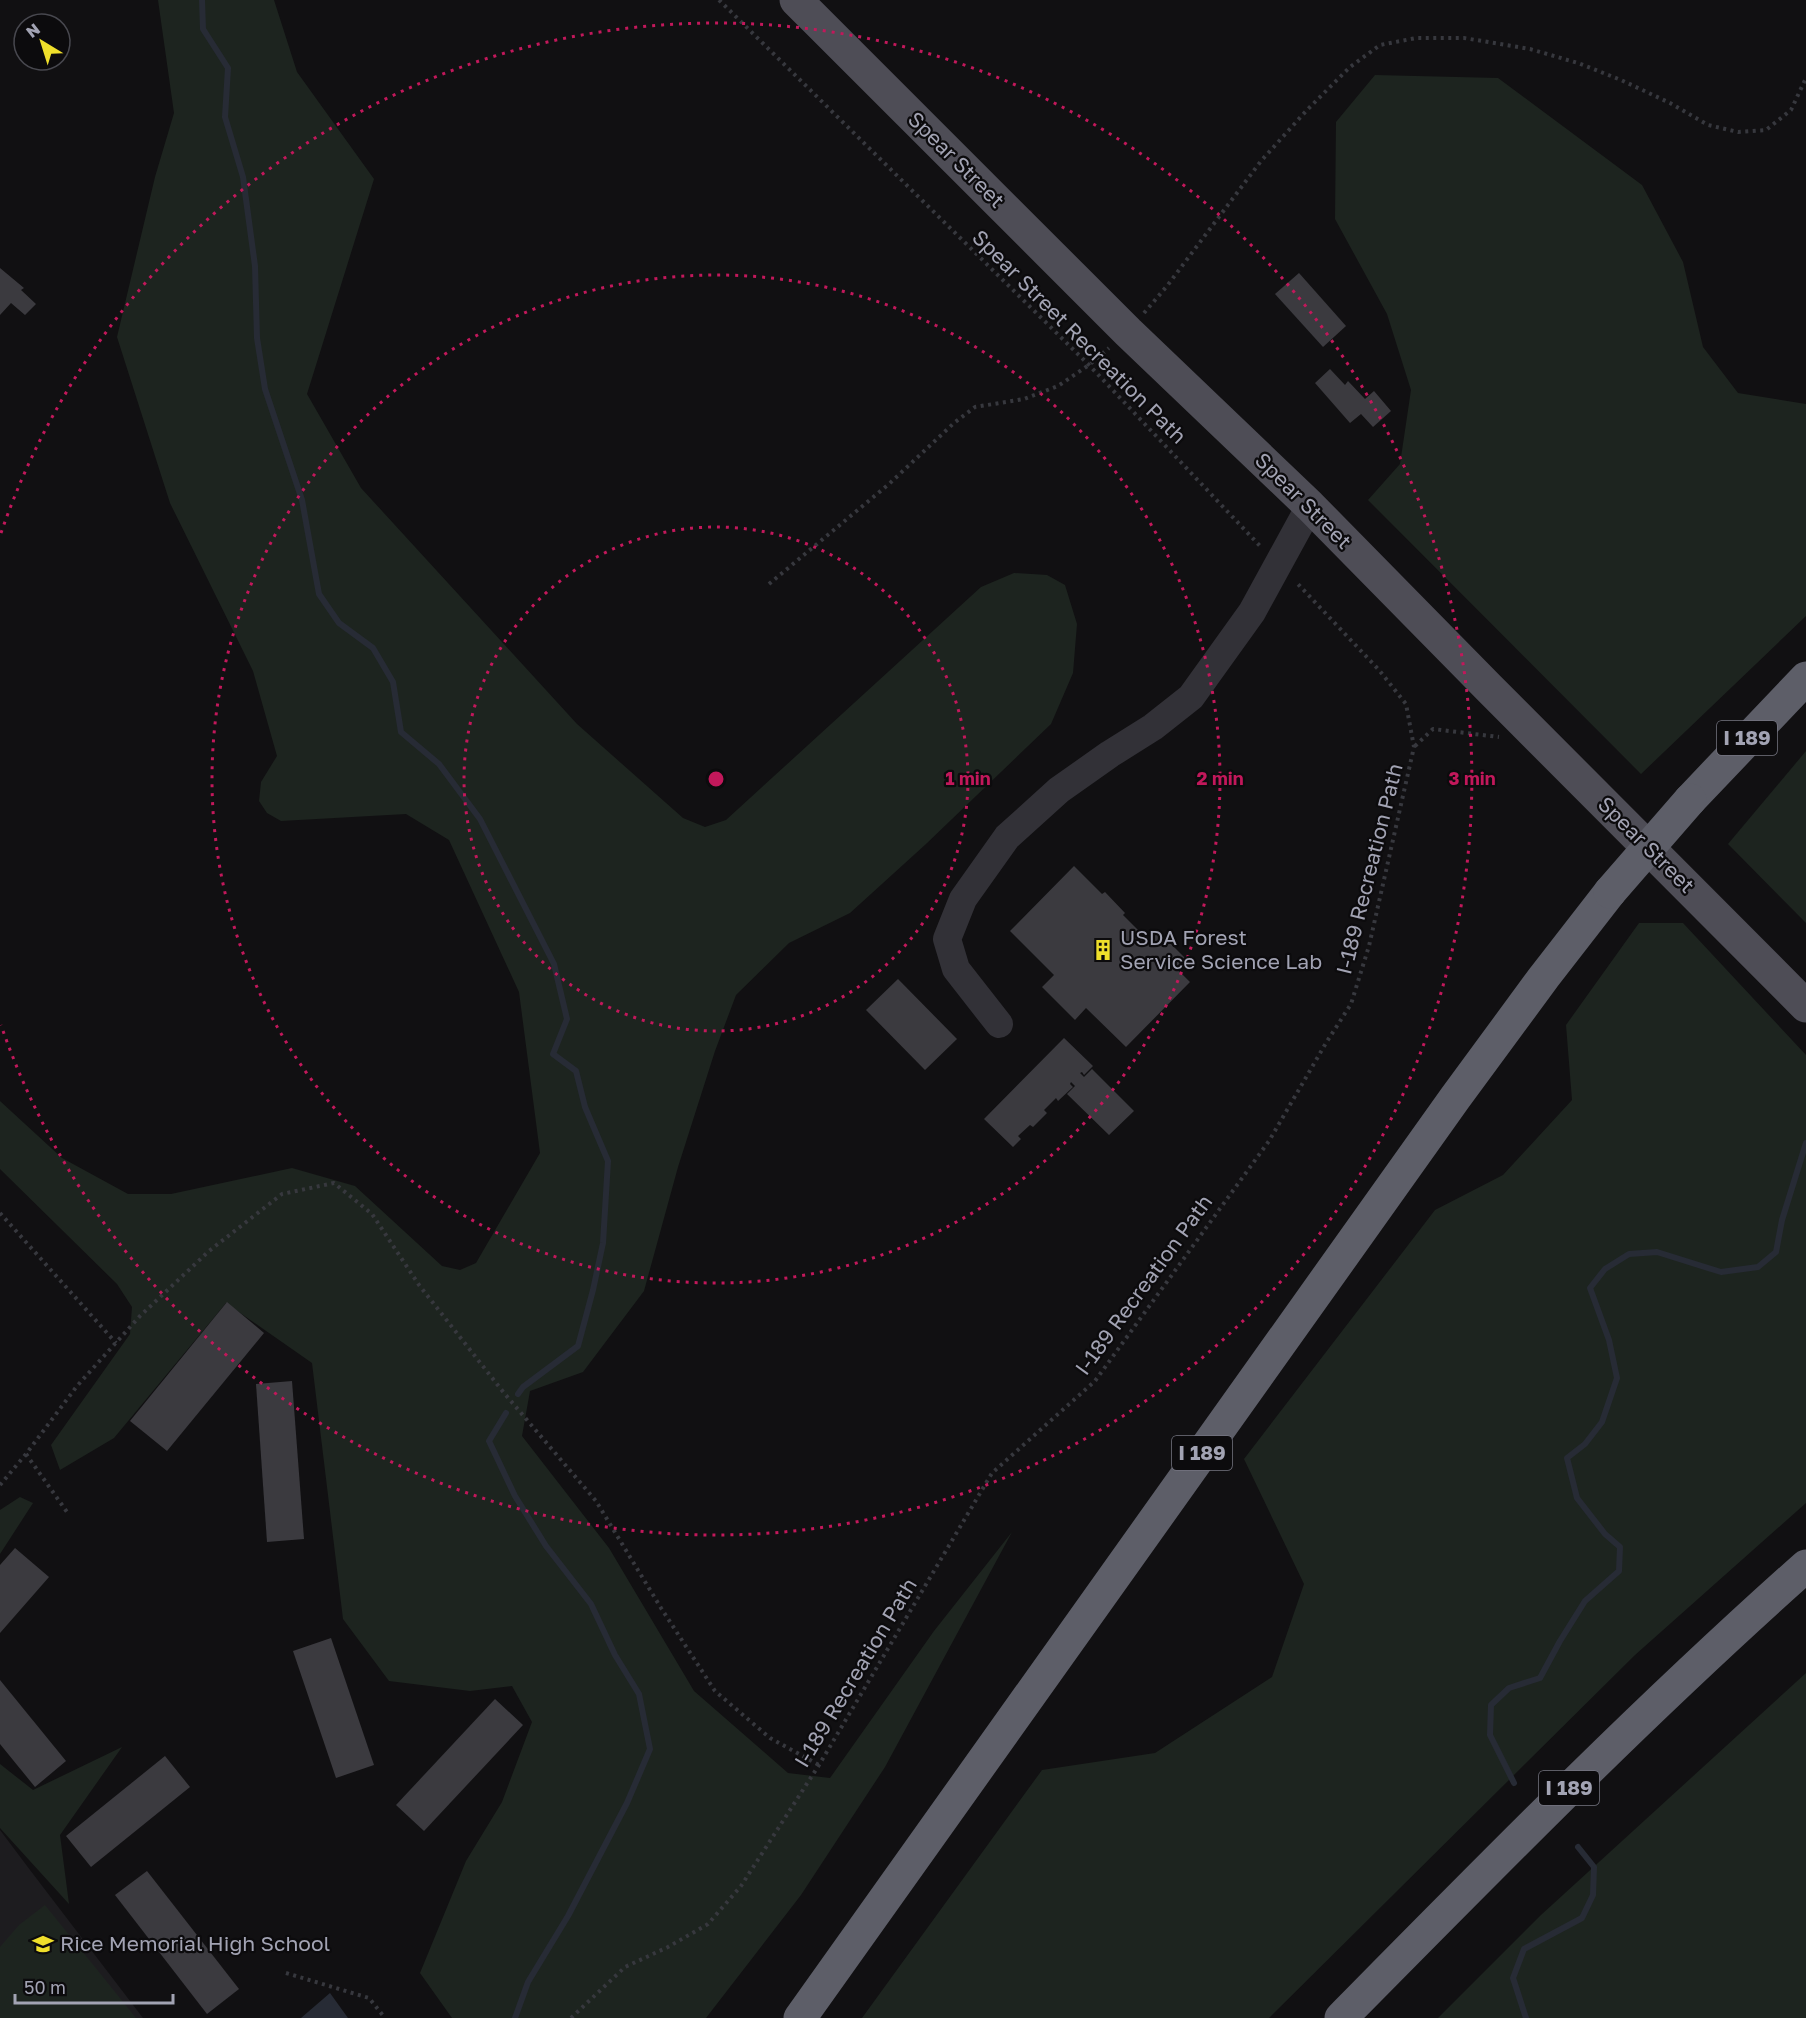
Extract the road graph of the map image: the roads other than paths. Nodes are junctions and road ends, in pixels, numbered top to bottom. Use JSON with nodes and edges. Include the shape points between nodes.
{"nodes":[{"id":1,"x":796,"y":0,"type":"edge"},
{"id":2,"x":1310,"y":506,"type":"junction"},
{"id":3,"x":1806,"y":678,"type":"edge"},
{"id":4,"x":1806,"y":1006,"type":"edge"},
{"id":5,"x":999,"y":1024,"type":"dead end"},
{"id":6,"x":1806,"y":1566,"type":"edge"},
{"id":7,"x":800,"y":2018,"type":"edge"},
{"id":8,"x":1341,"y":2018,"type":"edge"}],
"edges":[{"from":1,"to":2,"type":"main road","name":"Spear Street","via":[[1128,332]]},
{"from":2,"to":4,"type":"main road","name":"Spear Street"},
{"from":2,"to":5,"type":"lane","via":[[1252,612],[1191,697],[1059,790],[1007,837],[963,899],[947,939],[956,969]]},
{"from":3,"to":7,"type":"highway","number":"I 189","bridge":true,"via":[[1690,800],[1544,977]]},
{"from":6,"to":8,"type":"highway","number":"I 189","via":[[1616,1741]]}]}
